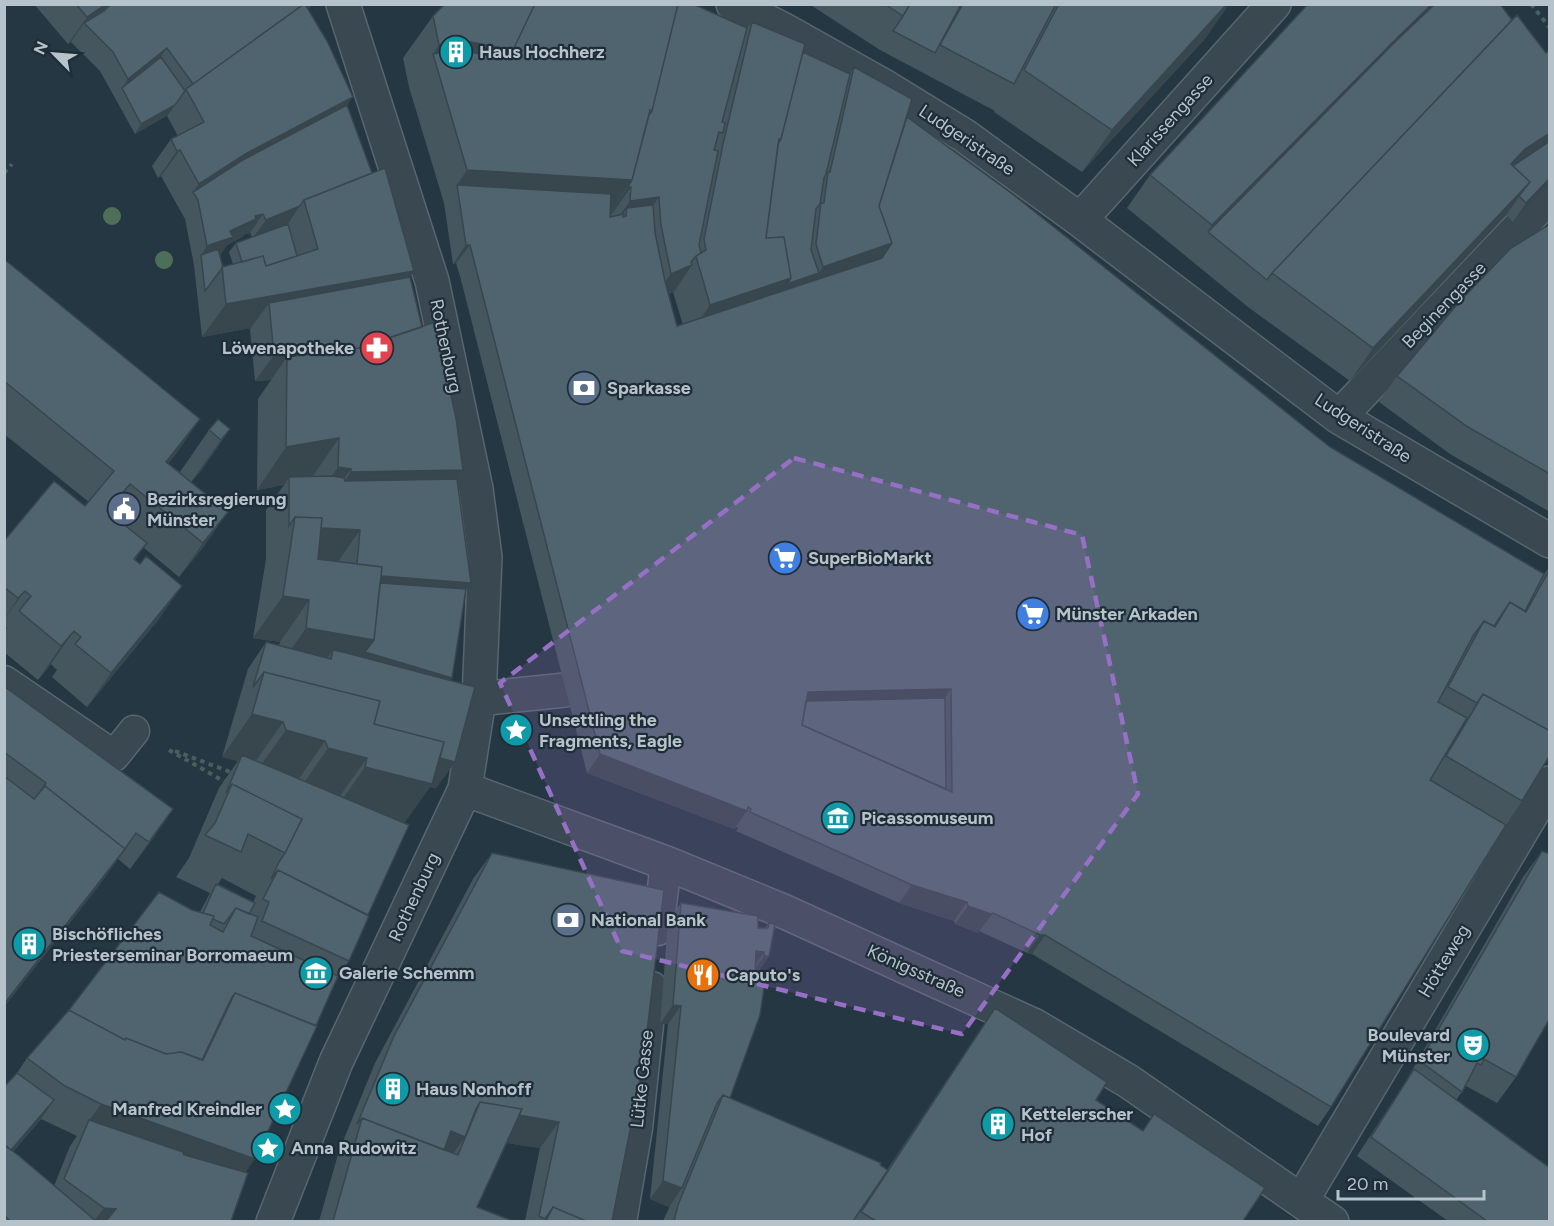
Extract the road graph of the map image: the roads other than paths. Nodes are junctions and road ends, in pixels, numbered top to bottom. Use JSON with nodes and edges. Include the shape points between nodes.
{"nodes":[{"id":1,"x":343,"y":4,"type":"edge"},
{"id":2,"x":733,"y":4,"type":"edge"},
{"id":3,"x":1259,"y":10,"type":"edge"},
{"id":4,"x":1550,"y":195,"type":"edge"},
{"id":5,"x":1080,"y":220,"type":"junction"},
{"id":6,"x":1339,"y":417,"type":"junction"},
{"id":7,"x":1550,"y":541,"type":"edge"},
{"id":8,"x":4,"y":681,"type":"edge"},
{"id":9,"x":565,"y":690,"type":"dead end"},
{"id":10,"x":479,"y":699,"type":"junction"},
{"id":11,"x":134,"y":731,"type":"dead end"},
{"id":12,"x":1550,"y":783,"type":"edge"},
{"id":13,"x":465,"y":789,"type":"junction"},
{"id":14,"x":666,"y":863,"type":"junction"},
{"id":15,"x":1302,"y":1200,"type":"junction"},
{"id":16,"x":273,"y":1221,"type":"edge"},
{"id":17,"x":621,"y":1221,"type":"edge"},
{"id":18,"x":1332,"y":1221,"type":"edge"}],
"edges":[{"from":1,"to":10,"type":"street","name":"Rothenburg","via":[[432,281],[476,489],[485,557]]},
{"from":2,"to":5,"type":"street","name":"Ludgeristraße","via":[[888,88],[965,136]]},
{"from":3,"to":5,"type":"street","name":"Klarissengasse"},
{"from":4,"to":6,"type":"street","name":"Beginengasse"},
{"from":5,"to":6,"type":"street","name":"Ludgeristraße","via":[[1178,312]]},
{"from":6,"to":7,"type":"street","name":"Ludgeristraße"},
{"from":8,"to":11,"type":"lane","via":[[114,756]]},
{"from":9,"to":10,"type":"street"},
{"from":10,"to":13,"type":"street","name":"Rothenburg"},
{"from":12,"to":15,"type":"street","name":"Hötteweg"},
{"from":13,"to":14,"type":"street","name":"Königsstraße"},
{"from":13,"to":16,"type":"street","name":"Rothenburg","via":[[336,1062]]},
{"from":14,"to":15,"type":"street","name":"Königsstraße","via":[[783,911],[1035,1026],[1128,1081]]},
{"from":14,"to":17,"type":"lane","name":"Lütke Gasse","via":[[637,1128]]},
{"from":15,"to":18,"type":"street","name":"Königsstraße"}]}
